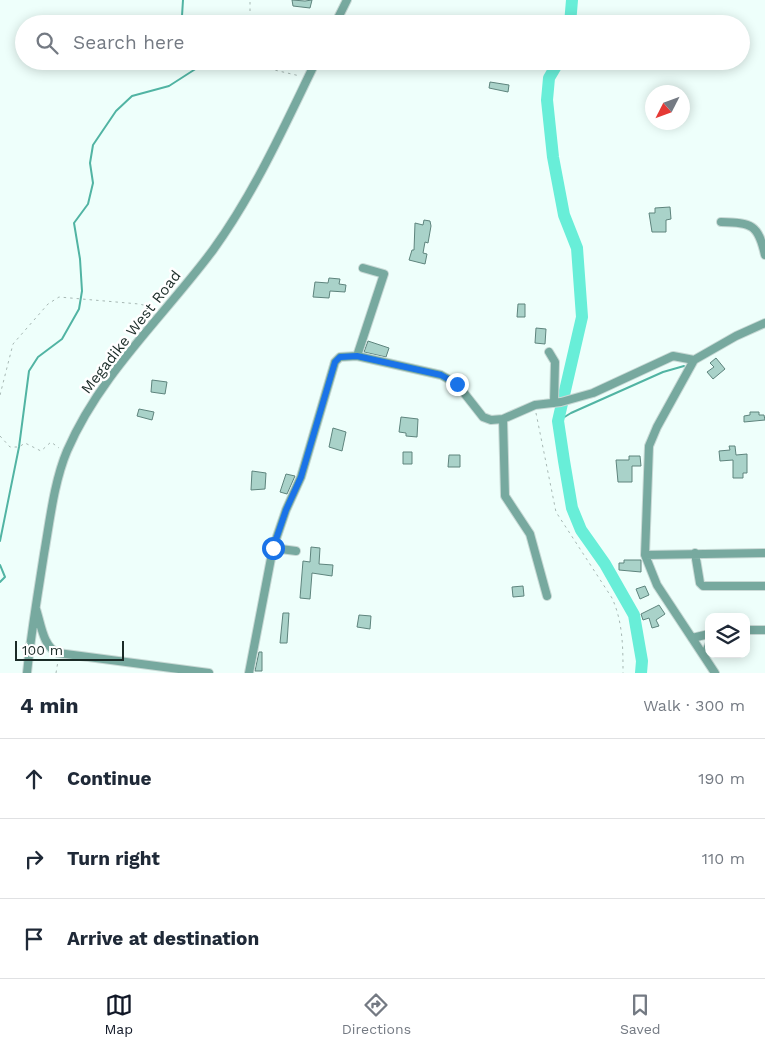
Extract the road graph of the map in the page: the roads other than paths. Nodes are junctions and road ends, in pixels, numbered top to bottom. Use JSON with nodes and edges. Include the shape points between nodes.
{"nodes":[{"id":1,"x":347,"y":0,"type":"edge"},
{"id":2,"x":340,"y":15,"type":"edge"},
{"id":3,"x":312,"y":70,"type":"edge"},
{"id":4,"x":721,"y":222,"type":"dead end"},
{"id":5,"x":765,"y":255,"type":"edge"},
{"id":6,"x":363,"y":268,"type":"dead end"},
{"id":7,"x":765,"y":323,"type":"edge"},
{"id":8,"x":549,"y":352,"type":"dead end"},
{"id":9,"x":357,"y":356,"type":"junction"},
{"id":10,"x":694,"y":360,"type":"junction"},
{"id":11,"x":557,"y":402,"type":"junction"},
{"id":12,"x":503,"y":419,"type":"junction"},
{"id":13,"x":273,"y":548,"type":"junction"},
{"id":14,"x":296,"y":552,"type":"dead end"},
{"id":15,"x":695,"y":553,"type":"junction"},
{"id":16,"x":765,"y":553,"type":"edge"},
{"id":17,"x":645,"y":555,"type":"junction"},
{"id":18,"x":765,"y":586,"type":"edge"},
{"id":19,"x":547,"y":596,"type":"dead end"},
{"id":20,"x":36,"y":608,"type":"junction"},
{"id":21,"x":750,"y":630,"type":"edge"},
{"id":22,"x":765,"y":630,"type":"edge"},
{"id":23,"x":705,"y":635,"type":"edge"},
{"id":24,"x":692,"y":638,"type":"junction"},
{"id":25,"x":704,"y":656,"type":"joint"},
{"id":26,"x":27,"y":673,"type":"edge"},
{"id":27,"x":209,"y":673,"type":"edge"},
{"id":28,"x":249,"y":673,"type":"edge"},
{"id":29,"x":715,"y":673,"type":"edge"}],
"edges":[{"from":1,"to":2,"type":"street"},
{"from":3,"to":20,"type":"street","name":"Megadike West Road","via":[[232,220],[166,310],[96,396],[66,452],[50,518]]},
{"from":4,"to":5,"type":"street","via":[[746,222],[752,226],[761,239]]},
{"from":6,"to":9,"type":"street","via":[[384,274]]},
{"from":7,"to":10,"type":"street"},
{"from":8,"to":11,"type":"street","via":[[555,362]]},
{"from":9,"to":12,"type":"street","via":[[441,375],[457,384],[483,417]]},
{"from":9,"to":13,"type":"street","via":[[340,357],[335,362],[301,477]]},
{"from":10,"to":11,"type":"street","via":[[672,356],[579,398]]},
{"from":10,"to":17,"type":"street","via":[[649,446]]},
{"from":11,"to":12,"type":"street","via":[[535,405]]},
{"from":12,"to":19,"type":"street","via":[[505,496],[530,534]]},
{"from":13,"to":14,"type":"street"},
{"from":13,"to":28,"type":"street"},
{"from":15,"to":16,"type":"street"},
{"from":15,"to":17,"type":"street"},
{"from":15,"to":18,"type":"street","via":[[703,586]]},
{"from":17,"to":24,"type":"street","via":[[657,585]]},
{"from":20,"to":26,"type":"street","name":"Megadike West Road"},
{"from":20,"to":27,"type":"street","via":[[47,644],[58,653]]},
{"from":21,"to":22,"type":"street"},
{"from":23,"to":24,"type":"street"},
{"from":24,"to":25,"type":"street"},
{"from":25,"to":29,"type":"street"}]}
